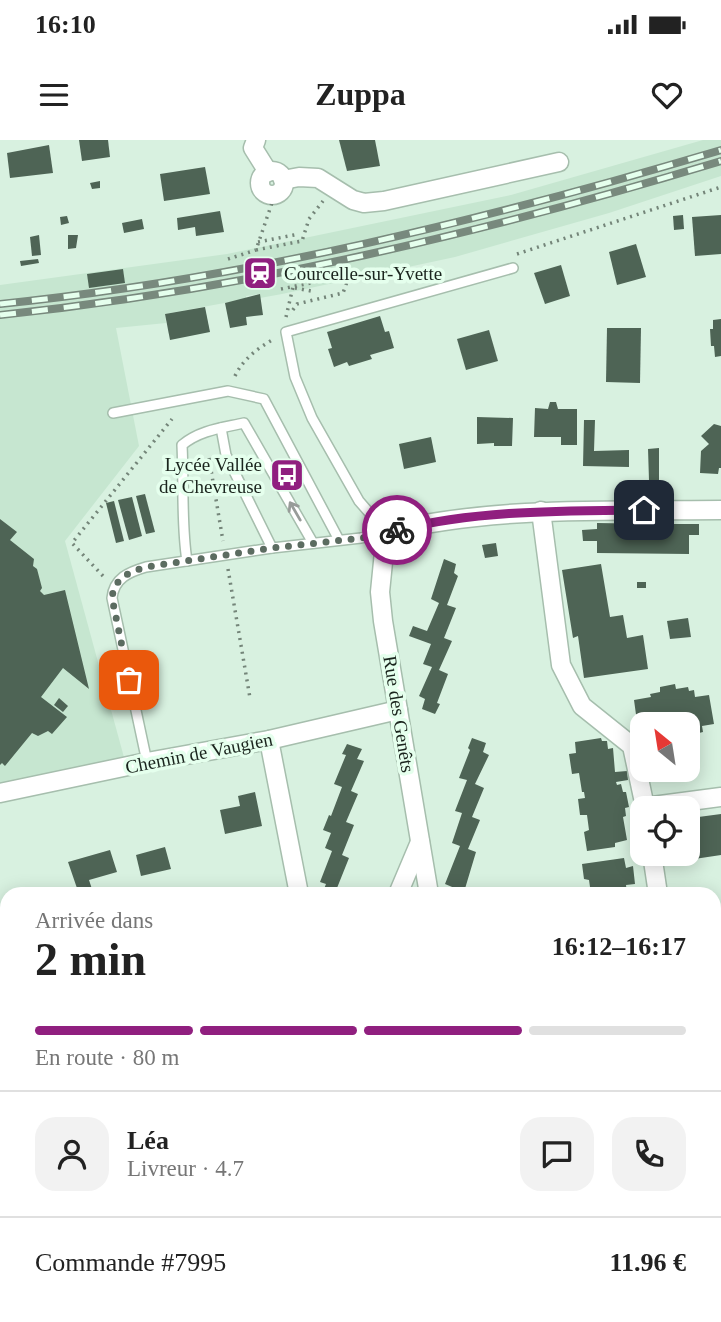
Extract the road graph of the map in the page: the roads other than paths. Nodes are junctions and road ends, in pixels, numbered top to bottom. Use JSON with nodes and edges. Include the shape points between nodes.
{"nodes":[{"id":1,"x":256,"y":140,"type":"edge"},
{"id":2,"x":559,"y":162,"type":"dead end"},
{"id":3,"x":513,"y":268,"type":"dead end"},
{"id":4,"x":113,"y":413,"type":"dead end"},
{"id":5,"x":221,"y":428,"type":"junction"},
{"id":6,"x":721,"y":510,"type":"edge"},
{"id":7,"x":541,"y":511,"type":"junction"},
{"id":8,"x":386,"y":532,"type":"junction"},
{"id":9,"x":339,"y":540,"type":"junction"},
{"id":10,"x":313,"y":543,"type":"junction"},
{"id":11,"x":272,"y":548,"type":"junction"},
{"id":12,"x":187,"y":561,"type":"junction"},
{"id":13,"x":398,"y":710,"type":"junction"},
{"id":14,"x":269,"y":740,"type":"junction"},
{"id":15,"x":146,"y":762,"type":"junction"},
{"id":16,"x":0,"y":793,"type":"edge"},
{"id":17,"x":642,"y":796,"type":"edge"},
{"id":18,"x":721,"y":797,"type":"edge"},
{"id":19,"x":700,"y":800,"type":"edge"},
{"id":20,"x":420,"y":841,"type":"junction"},
{"id":21,"x":654,"y":866,"type":"edge"},
{"id":22,"x":298,"y":887,"type":"edge"},
{"id":23,"x":401,"y":887,"type":"edge"},
{"id":24,"x":428,"y":887,"type":"edge"},
{"id":25,"x":657,"y":887,"type":"edge"}],
"edges":[{"from":1,"to":2,"type":"street","via":[[253,148],[275,182],[318,178],[364,203]]},
{"from":3,"to":8,"type":"lane","via":[[285,327],[295,377],[312,418],[359,502]]},
{"from":4,"to":9,"type":"lane","via":[[228,391],[264,399]]},
{"from":10,"to":5,"type":"lane","one_way":true,"via":[[244,423]]},
{"from":5,"to":11,"type":"lane","via":[[226,455]]},
{"from":5,"to":12,"type":"lane","via":[[193,436],[182,445],[182,529]]},
{"from":6,"to":7,"type":"street"},
{"from":7,"to":8,"type":"street"},
{"from":7,"to":17,"type":"street","via":[[561,665],[582,706],[632,746]]},
{"from":8,"to":9,"type":"lane"},
{"from":8,"to":13,"type":"street","name":"Rue des Genêts","via":[[380,592]]},
{"from":9,"to":10,"type":"lane"},
{"from":10,"to":11,"type":"lane"},
{"from":11,"to":12,"type":"lane"},
{"from":12,"to":15,"type":"lane","via":[[128,572],[113,587]]},
{"from":13,"to":14,"type":"street","name":"Chemin de Vaugien"},
{"from":13,"to":20,"type":"street","name":"Rue des Genêts"},
{"from":14,"to":15,"type":"street","name":"Chemin de Vaugien"},
{"from":14,"to":22,"type":"street"},
{"from":15,"to":16,"type":"street","name":"Chemin de Vaugien"},
{"from":18,"to":19,"type":"street"},
{"from":20,"to":23,"type":"street"},
{"from":20,"to":24,"type":"street","name":"Rue des Genêts"},
{"from":21,"to":25,"type":"street"}]}
